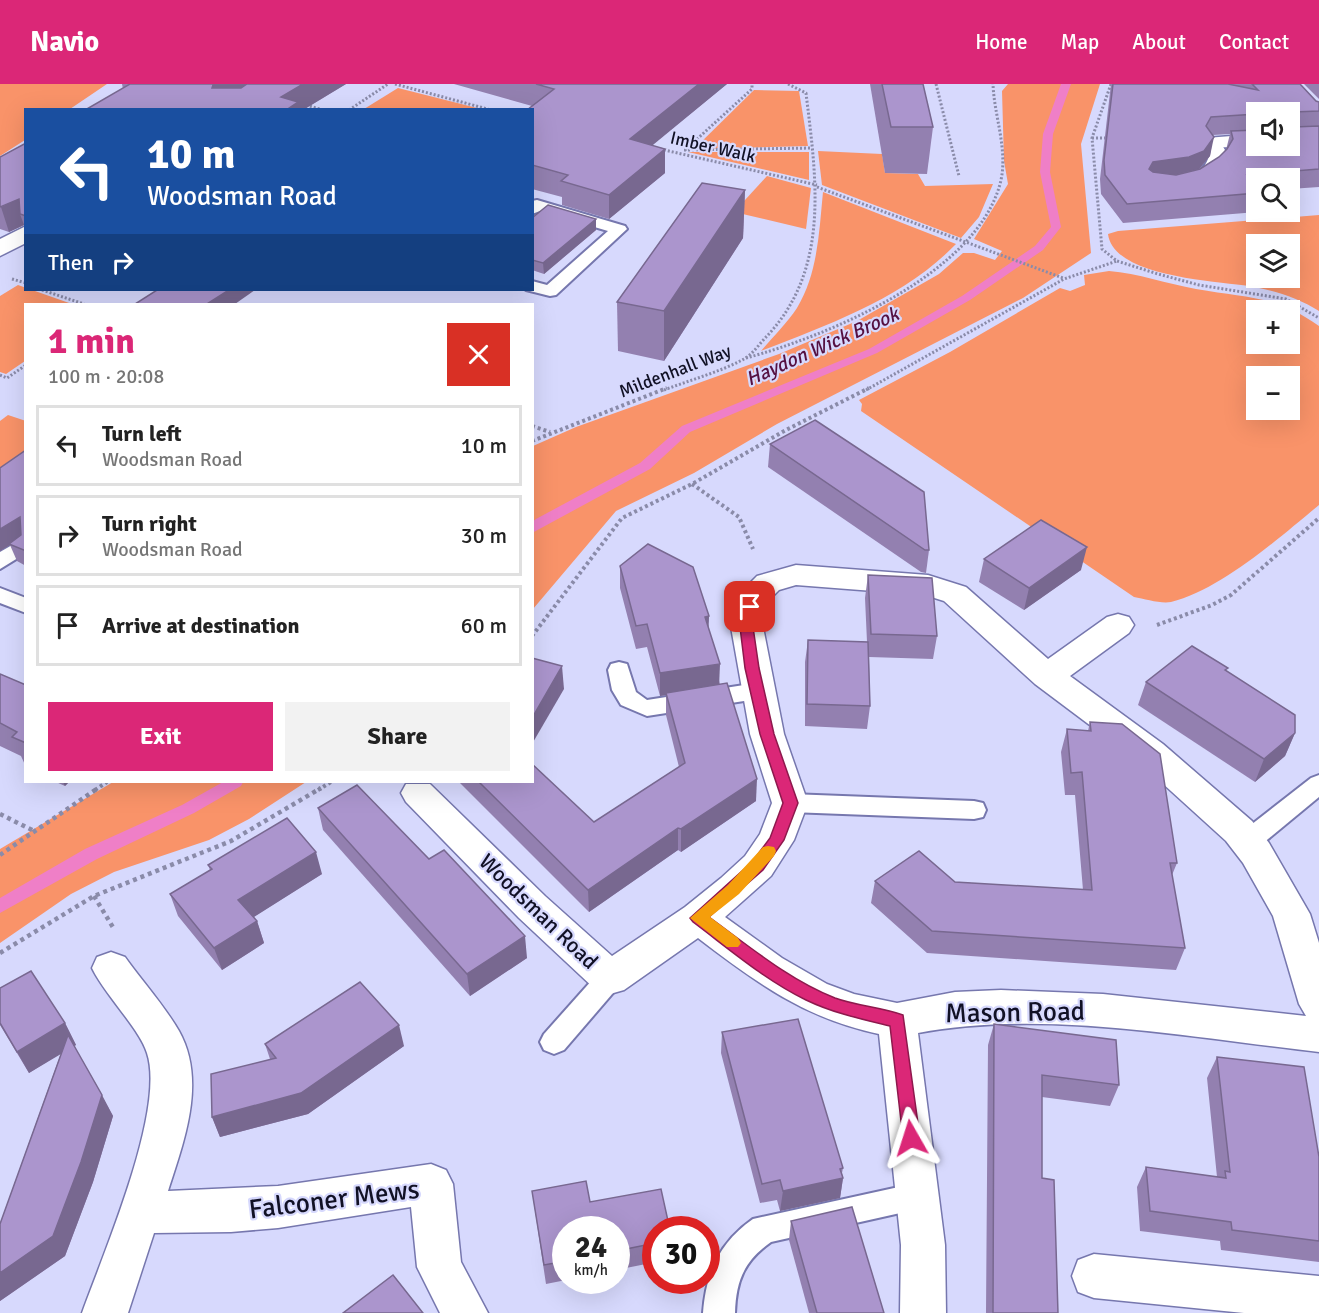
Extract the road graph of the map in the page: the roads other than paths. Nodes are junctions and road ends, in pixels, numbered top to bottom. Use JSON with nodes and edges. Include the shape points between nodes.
{"nodes":[{"id":1,"x":1246,"y":141,"type":"edge"},
{"id":2,"x":1214,"y":143,"type":"joint"},
{"id":3,"x":1180,"y":184,"type":"edge"},
{"id":4,"x":534,"y":207,"type":"edge"},
{"id":5,"x":24,"y":234,"type":"edge"},
{"id":6,"x":0,"y":249,"type":"edge"},
{"id":7,"x":534,"y":287,"type":"edge"},
{"id":8,"x":24,"y":544,"type":"edge"},
{"id":9,"x":0,"y":562,"type":"edge"},
{"id":10,"x":0,"y":595,"type":"edge"},
{"id":11,"x":24,"y":605,"type":"edge"},
{"id":12,"x":1118,"y":625,"type":"road end"},
{"id":13,"x":619,"y":670,"type":"dead end"},
{"id":14,"x":1047,"y":676,"type":"junction"},
{"id":15,"x":757,"y":691,"type":"junction"},
{"id":16,"x":1319,"y":784,"type":"edge"},
{"id":17,"x":418,"y":793,"type":"dead end"},
{"id":18,"x":790,"y":803,"type":"junction"},
{"id":19,"x":974,"y":810,"type":"dead end"},
{"id":20,"x":1247,"y":842,"type":"junction"},
{"id":21,"x":698,"y":918,"type":"junction"},
{"id":22,"x":111,"y":968,"type":"dead end"},
{"id":23,"x":610,"y":978,"type":"junction"},
{"id":24,"x":1319,"y":1004,"type":"edge"},
{"id":25,"x":897,"y":1020,"type":"junction"},
{"id":26,"x":1319,"y":1035,"type":"edge"},
{"id":27,"x":554,"y":1042,"type":"dead end"},
{"id":28,"x":917,"y":1197,"type":"junction"},
{"id":29,"x":139,"y":1212,"type":"junction"},
{"id":30,"x":1094,"y":1276,"type":"dead end"},
{"id":31,"x":1319,"y":1298,"type":"edge"},
{"id":32,"x":105,"y":1313,"type":"edge"},
{"id":33,"x":465,"y":1313,"type":"edge"},
{"id":34,"x":719,"y":1313,"type":"edge"},
{"id":35,"x":922,"y":1313,"type":"edge"}],
"edges":[{"from":1,"to":2,"type":"street"},
{"from":2,"to":3,"type":"lane","via":[[1219,156],[1212,171],[1197,182]]},
{"from":4,"to":7,"type":"lane","via":[[537,205],[619,228],[550,291]]},
{"from":5,"to":6,"type":"street"},
{"from":8,"to":9,"type":"lane"},
{"from":10,"to":11,"type":"lane"},
{"from":12,"to":14,"type":"street"},
{"from":13,"to":15,"type":"lane","via":[[627,699],[647,708]]},
{"from":14,"to":15,"type":"street","via":[[955,594],[876,579],[796,575],[768,583],[750,607],[747,627]]},
{"from":14,"to":20,"type":"street","via":[[1151,753],[1203,797]]},
{"from":15,"to":18,"type":"street"},
{"from":16,"to":20,"type":"lane"},
{"from":17,"to":23,"type":"street","name":"Woodsman Road"},
{"from":18,"to":19,"type":"lane"},
{"from":18,"to":21,"type":"street","name":"Woodsman Road","via":[[776,840],[758,866]]},
{"from":20,"to":24,"type":"street","via":[[1292,914]]},
{"from":21,"to":23,"type":"street","name":"Woodsman Road"},
{"from":21,"to":25,"type":"street","via":[[813,996],[837,1006]]},
{"from":22,"to":29,"type":"street","via":[[164,1042],[171,1077],[167,1123]]},
{"from":23,"to":27,"type":"lane"},
{"from":25,"to":26,"type":"street","name":"Mason Road","via":[[955,1009],[1001,1007],[1103,1011]]},
{"from":25,"to":28,"type":"street"},
{"from":28,"to":34,"type":"lane","via":[[764,1229],[731,1258],[720,1294]]},
{"from":28,"to":35,"type":"street"},
{"from":29,"to":32,"type":"street"},
{"from":29,"to":33,"type":"street","name":"Falconer Mews","via":[[278,1207],[431,1184],[439,1267]]},
{"from":30,"to":31,"type":"street"}]}
